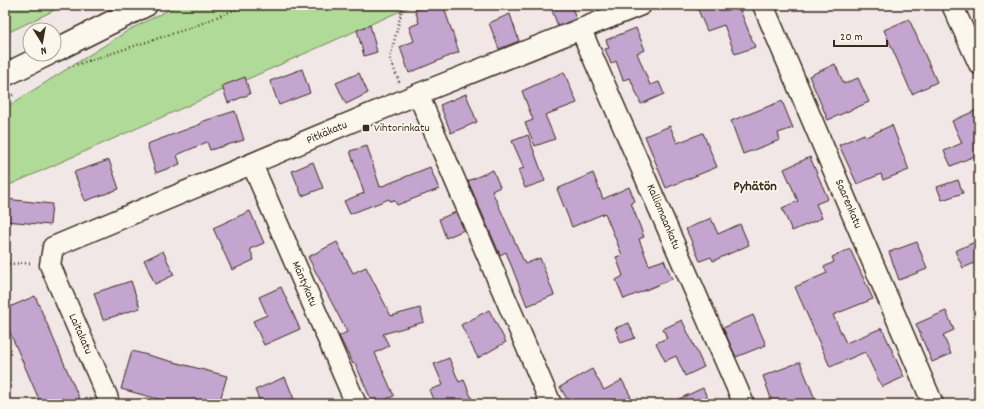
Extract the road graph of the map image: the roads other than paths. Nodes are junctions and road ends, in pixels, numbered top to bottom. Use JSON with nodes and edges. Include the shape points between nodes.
{"nodes":[{"id":1,"x":146,"y":5,"type":"edge"},
{"id":2,"x":641,"y":5,"type":"edge"},
{"id":3,"x":763,"y":5,"type":"edge"},
{"id":4,"x":952,"y":5,"type":"edge"},
{"id":5,"x":581,"y":30,"type":"junction"},
{"id":6,"x":62,"y":58,"type":"edge"},
{"id":7,"x":38,"y":62,"type":"edge"},
{"id":8,"x":979,"y":64,"type":"edge"},
{"id":9,"x":11,"y":84,"type":"edge"},
{"id":10,"x":412,"y":96,"type":"junction"},
{"id":11,"x":252,"y":164,"type":"junction"},
{"id":12,"x":50,"y":265,"type":"joint"},
{"id":13,"x":109,"y":404,"type":"edge"},
{"id":14,"x":356,"y":404,"type":"edge"},
{"id":15,"x":551,"y":404,"type":"edge"},
{"id":16,"x":744,"y":404,"type":"edge"},
{"id":17,"x":933,"y":404,"type":"edge"}],
"edges":[{"from":1,"to":6,"type":"main road"},
{"from":2,"to":5,"type":"street","name":"Pitkäkatu"},
{"from":3,"to":17,"type":"street","name":"Saarenkatu"},
{"from":4,"to":8,"type":"street"},
{"from":5,"to":10,"type":"street","name":"Pitkäkatu"},
{"from":5,"to":16,"type":"street","name":"Kalliomaankatu"},
{"from":7,"to":9,"type":"main road"},
{"from":10,"to":11,"type":"street","name":"Pitkäkatu"},
{"from":10,"to":15,"type":"street"},
{"from":11,"to":12,"type":"street","name":"Pitkäkatu","via":[[54,247]]},
{"from":11,"to":14,"type":"street","name":"Mäntykatu"},
{"from":12,"to":13,"type":"street","name":"Laitakatu"}]}
